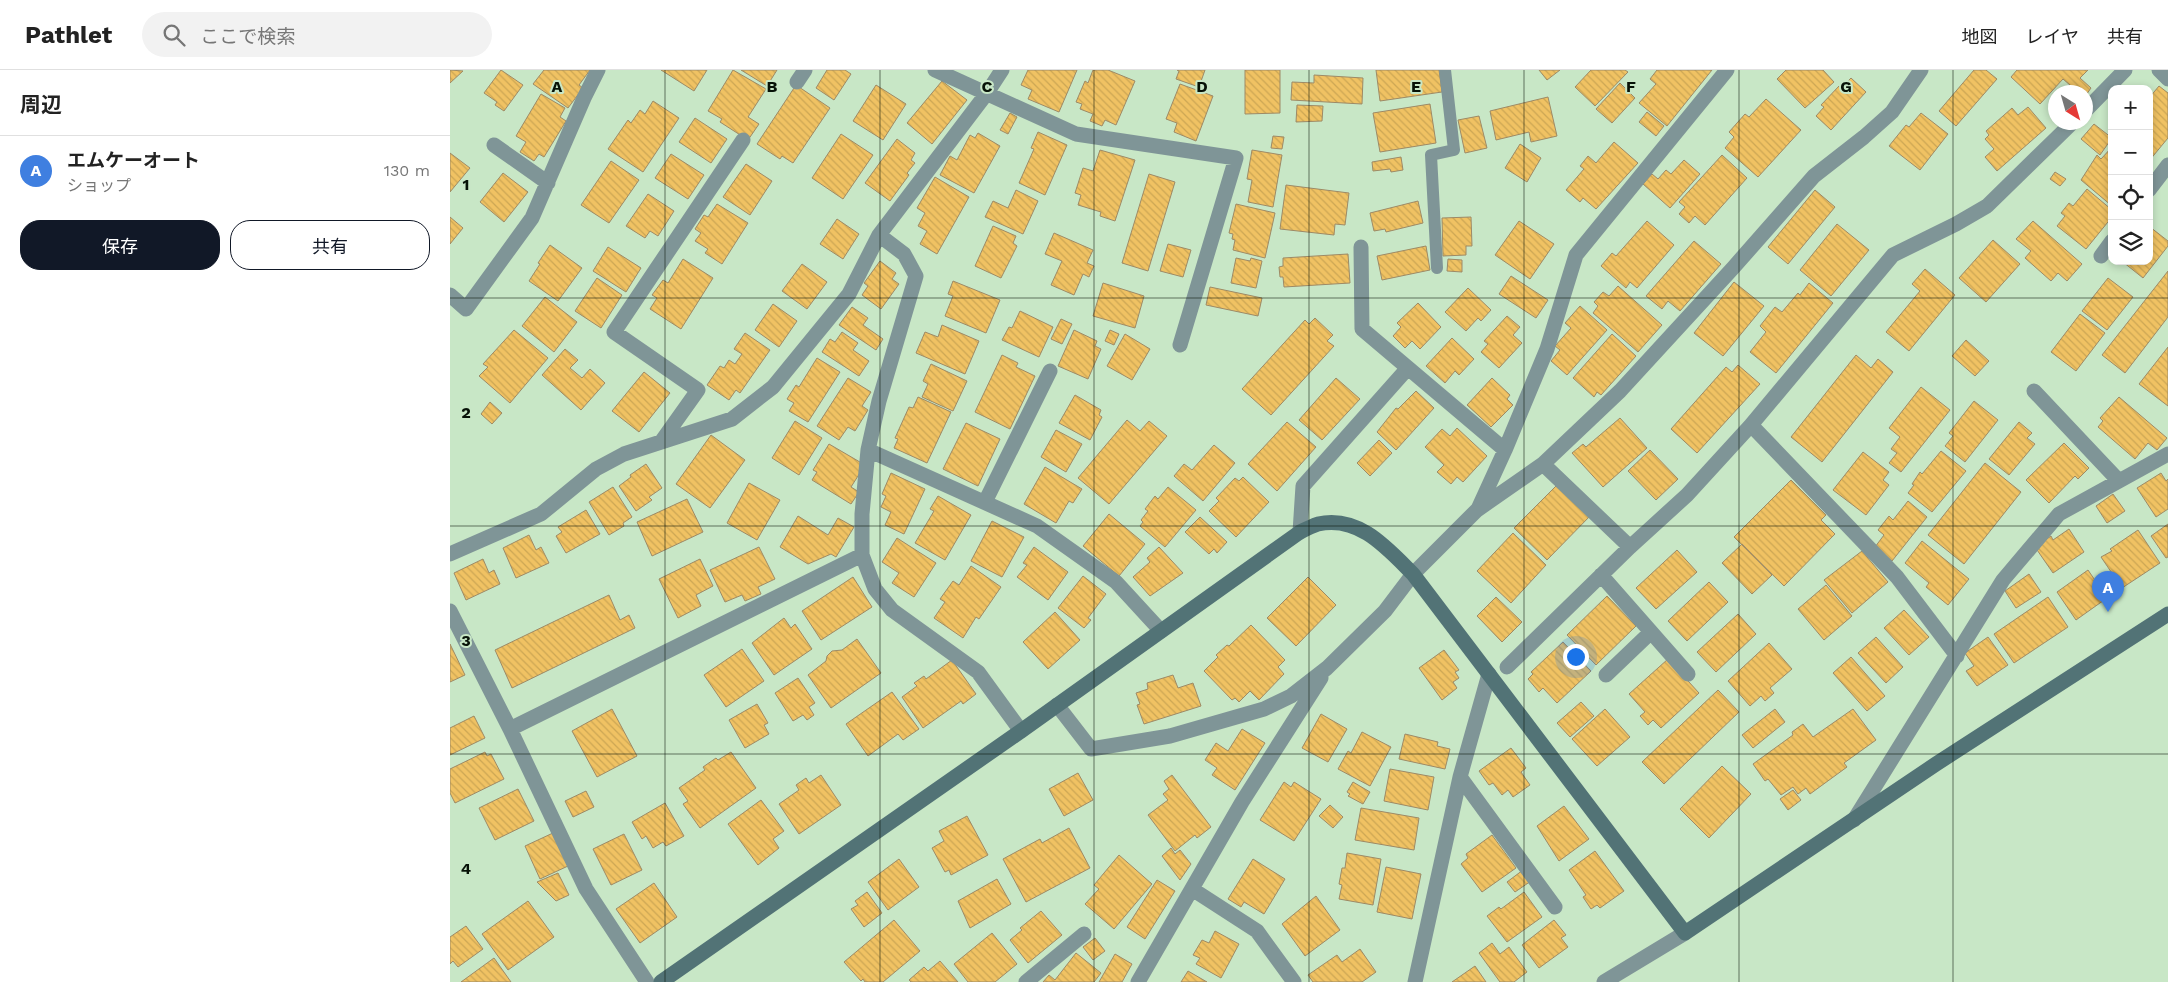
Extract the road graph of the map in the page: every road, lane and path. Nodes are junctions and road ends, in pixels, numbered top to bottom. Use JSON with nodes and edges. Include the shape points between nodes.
{"nodes":[{"id":1,"x":598,"y":70,"type":"edge"},
{"id":2,"x":934,"y":70,"type":"edge"},
{"id":3,"x":1002,"y":70,"type":"edge"},
{"id":4,"x":1445,"y":70,"type":"edge"},
{"id":5,"x":1727,"y":70,"type":"edge"},
{"id":6,"x":1921,"y":70,"type":"edge"},
{"id":7,"x":2125,"y":70,"type":"edge"},
{"id":8,"x":2159,"y":70,"type":"edge"},
{"id":9,"x":2168,"y":79,"type":"edge"},
{"id":10,"x":987,"y":93,"type":"junction"},
{"id":11,"x":2093,"y":103,"type":"edge"},
{"id":12,"x":2066,"y":130,"type":"edge"},
{"id":13,"x":743,"y":140,"type":"dead end"},
{"id":14,"x":494,"y":144,"type":"dead end"},
{"id":15,"x":2168,"y":165,"type":"edge"},
{"id":16,"x":548,"y":183,"type":"junction"},
{"id":17,"x":2153,"y":185,"type":"edge"},
{"id":18,"x":879,"y":235,"type":"junction"},
{"id":19,"x":2108,"y":246,"type":"edge"},
{"id":20,"x":1361,"y":247,"type":"dead end"},
{"id":21,"x":2101,"y":256,"type":"dead end"},
{"id":22,"x":1437,"y":268,"type":"dead end"},
{"id":23,"x":450,"y":295,"type":"edge"},
{"id":24,"x":1180,"y":345,"type":"dead end"},
{"id":25,"x":1407,"y":369,"type":"junction"},
{"id":26,"x":1050,"y":370,"type":"dead end"},
{"id":27,"x":2034,"y":391,"type":"dead end"},
{"id":28,"x":1751,"y":424,"type":"junction"},
{"id":29,"x":662,"y":442,"type":"junction"},
{"id":30,"x":868,"y":450,"type":"junction"},
{"id":31,"x":1505,"y":450,"type":"junction"},
{"id":32,"x":2168,"y":454,"type":"edge"},
{"id":33,"x":1543,"y":464,"type":"junction"},
{"id":34,"x":2118,"y":480,"type":"junction"},
{"id":35,"x":985,"y":502,"type":"junction"},
{"id":36,"x":1477,"y":510,"type":"junction"},
{"id":37,"x":1300,"y":532,"type":"junction"},
{"id":38,"x":1630,"y":547,"type":"junction"},
{"id":39,"x":450,"y":554,"type":"edge"},
{"id":40,"x":862,"y":555,"type":"junction"},
{"id":41,"x":1413,"y":574,"type":"junction"},
{"id":42,"x":1601,"y":575,"type":"junction"},
{"id":43,"x":450,"y":611,"type":"edge"},
{"id":44,"x":2168,"y":614,"type":"edge"},
{"id":45,"x":1161,"y":631,"type":"junction"},
{"id":46,"x":1651,"y":632,"type":"junction"},
{"id":47,"x":1957,"y":656,"type":"junction"},
{"id":48,"x":1507,"y":667,"type":"dead end"},
{"id":49,"x":1327,"y":668,"type":"junction"},
{"id":50,"x":1489,"y":674,"type":"junction"},
{"id":51,"x":1606,"y":674,"type":"dead end"},
{"id":52,"x":1688,"y":674,"type":"dead end"},
{"id":53,"x":1057,"y":705,"type":"junction"},
{"id":54,"x":510,"y":729,"type":"junction"},
{"id":55,"x":1021,"y":731,"type":"junction"},
{"id":56,"x":1460,"y":777,"type":"junction"},
{"id":57,"x":1854,"y":820,"type":"junction"},
{"id":58,"x":1192,"y":889,"type":"junction"},
{"id":59,"x":1555,"y":907,"type":"dead end"},
{"id":60,"x":1685,"y":933,"type":"junction"},
{"id":61,"x":1084,"y":934,"type":"dead end"},
{"id":62,"x":668,"y":980,"type":"edge"},
{"id":63,"x":647,"y":982,"type":"edge"},
{"id":64,"x":1026,"y":982,"type":"edge"},
{"id":65,"x":1138,"y":982,"type":"edge"},
{"id":66,"x":1294,"y":982,"type":"edge"},
{"id":67,"x":1415,"y":982,"type":"edge"},
{"id":68,"x":1604,"y":982,"type":"edge"},
{"id":69,"x":1621,"y":982,"type":"edge"}],
"edges":[{"from":1,"to":16,"type":"street"},
{"from":2,"to":10,"type":"street"},
{"from":3,"to":10,"type":"street"},
{"from":4,"to":22,"type":"lane","via":[[1454,150],[1431,155]]},
{"from":5,"to":31,"type":"street","via":[[1576,256],[1547,349]]},
{"from":6,"to":33,"type":"street","via":[[1892,112],[1814,176],[1620,390]]},
{"from":7,"to":11,"type":"street"},
{"from":8,"to":9,"type":"street"},
{"from":10,"to":18,"type":"street"},
{"from":10,"to":24,"type":"street","via":[[1076,134],[1236,158]]},
{"from":12,"to":28,"type":"street","via":[[1987,206],[1893,255]]},
{"from":13,"to":29,"type":"street","via":[[614,332],[698,390]]},
{"from":14,"to":16,"type":"street"},
{"from":15,"to":17,"type":"street"},
{"from":16,"to":23,"type":"street","via":[[532,218],[466,308]]},
{"from":18,"to":29,"type":"street","via":[[848,294],[773,387],[732,419]]},
{"from":18,"to":30,"type":"street","via":[[904,254],[916,276]]},
{"from":19,"to":21,"type":"street"},
{"from":20,"to":25,"type":"street","via":[[1362,329]]},
{"from":25,"to":31,"type":"street"},
{"from":25,"to":37,"type":"street","via":[[1303,486]]},
{"from":26,"to":35,"type":"street"},
{"from":27,"to":34,"type":"street"},
{"from":28,"to":38,"type":"street","via":[[1686,496]]},
{"from":28,"to":47,"type":"street","via":[[1897,577]]},
{"from":29,"to":39,"type":"street","via":[[624,454],[596,470],[541,514]]},
{"from":30,"to":35,"type":"street"},
{"from":30,"to":40,"type":"street"},
{"from":31,"to":36,"type":"street"},
{"from":32,"to":34,"type":"street"},
{"from":33,"to":36,"type":"street"},
{"from":33,"to":38,"type":"street"},
{"from":34,"to":47,"type":"street","via":[[2059,514],[2003,580]]},
{"from":35,"to":45,"type":"street","via":[[1037,526],[1116,582]]},
{"from":36,"to":41,"type":"street"},
{"from":37,"to":41,"type":"street","via":[[1318,524],[1352,526],[1382,543]]},
{"from":37,"to":45,"type":"street"},
{"from":38,"to":42,"type":"street"},
{"from":40,"to":54,"type":"street"},
{"from":40,"to":55,"type":"street","via":[[874,590],[892,610],[978,672]]},
{"from":41,"to":49,"type":"street","via":[[1385,611]]},
{"from":41,"to":50,"type":"street"},
{"from":42,"to":46,"type":"street"},
{"from":42,"to":48,"type":"street"},
{"from":43,"to":54,"type":"street"},
{"from":44,"to":57,"type":"street"},
{"from":45,"to":53,"type":"street"},
{"from":46,"to":51,"type":"street"},
{"from":46,"to":52,"type":"street"},
{"from":47,"to":57,"type":"street"},
{"from":49,"to":53,"type":"street","via":[[1291,696],[1264,709],[1170,736],[1091,749]]},
{"from":49,"to":58,"type":"street","via":[[1242,802]]},
{"from":50,"to":56,"type":"street"},
{"from":50,"to":60,"type":"street"},
{"from":53,"to":55,"type":"street"},
{"from":54,"to":63,"type":"street","via":[[586,889]]},
{"from":55,"to":62,"type":"street"},
{"from":56,"to":59,"type":"street"},
{"from":56,"to":67,"type":"street"},
{"from":57,"to":60,"type":"street"},
{"from":58,"to":65,"type":"street"},
{"from":58,"to":66,"type":"street","via":[[1257,931]]},
{"from":60,"to":68,"type":"street"},
{"from":60,"to":69,"type":"street"},
{"from":61,"to":64,"type":"street"}]}
